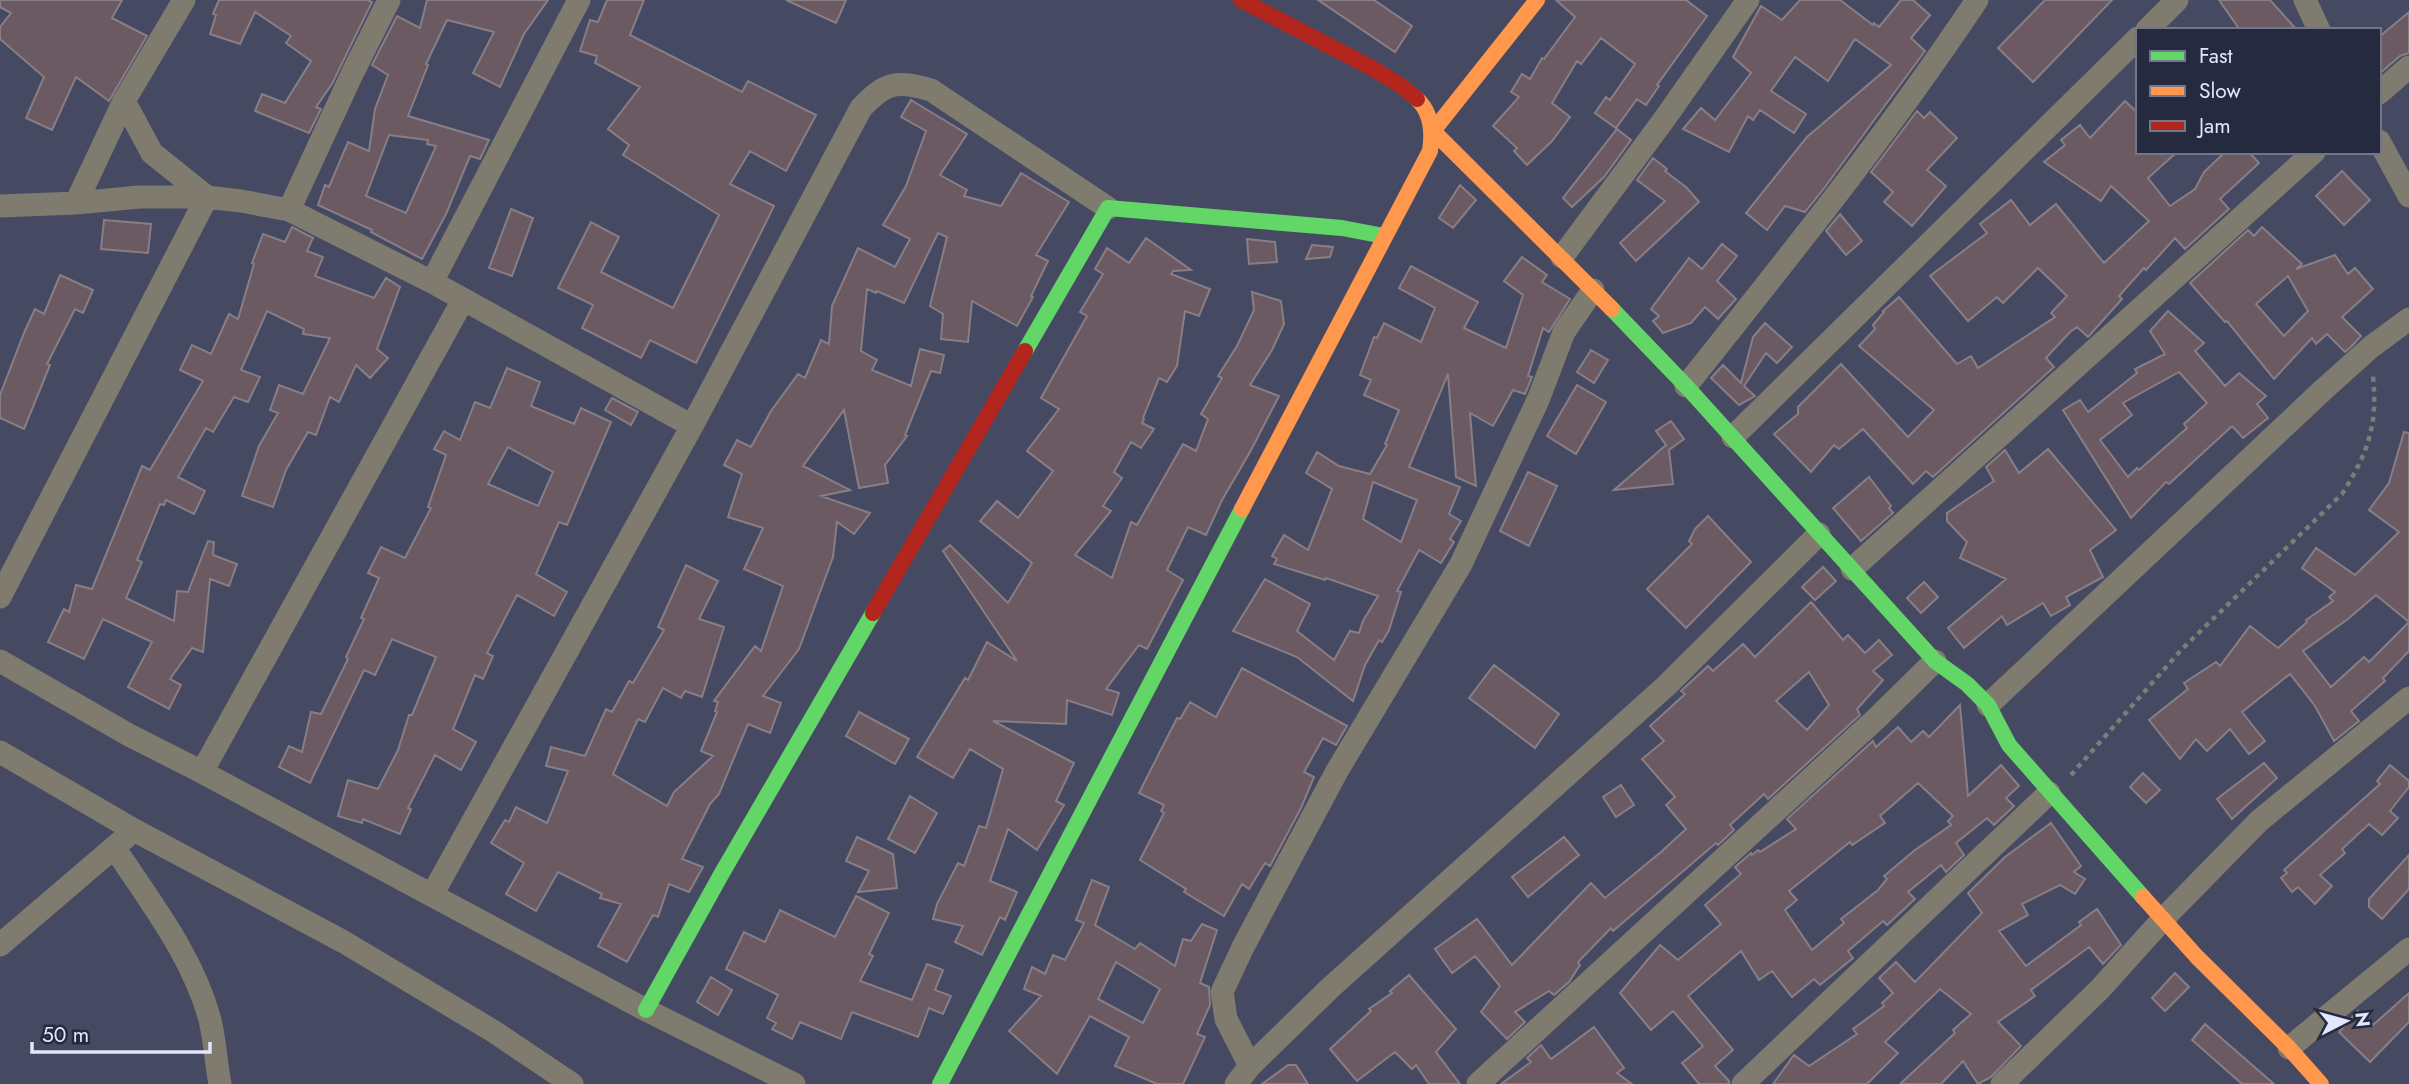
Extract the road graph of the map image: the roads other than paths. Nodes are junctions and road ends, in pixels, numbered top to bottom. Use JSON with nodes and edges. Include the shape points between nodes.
{"nodes":[{"id":1,"x":184,"y":0,"type":"edge"},
{"id":2,"x":389,"y":0,"type":"edge"},
{"id":3,"x":579,"y":0,"type":"edge"},
{"id":4,"x":1241,"y":0,"type":"edge"},
{"id":5,"x":1537,"y":0,"type":"edge"},
{"id":6,"x":1748,"y":0,"type":"edge"},
{"id":7,"x":1977,"y":0,"type":"edge"},
{"id":8,"x":2177,"y":0,"type":"edge"},
{"id":9,"x":2305,"y":0,"type":"edge"},
{"id":10,"x":1284,"y":10,"type":"edge"},
{"id":11,"x":2149,"y":28,"type":"edge"},
{"id":12,"x":2318,"y":28,"type":"edge"},
{"id":13,"x":2136,"y":40,"type":"edge"},
{"id":14,"x":2409,"y":67,"type":"edge"},
{"id":15,"x":2381,"y":91,"type":"edge"},
{"id":16,"x":124,"y":101,"type":"junction"},
{"id":17,"x":1433,"y":131,"type":"junction"},
{"id":18,"x":2381,"y":145,"type":"edge"},
{"id":19,"x":2312,"y":154,"type":"edge"},
{"id":20,"x":2409,"y":196,"type":"edge"},
{"id":21,"x":207,"y":197,"type":"junction"},
{"id":22,"x":76,"y":203,"type":"junction"},
{"id":23,"x":0,"y":206,"type":"edge"},
{"id":24,"x":1108,"y":208,"type":"junction"},
{"id":25,"x":289,"y":210,"type":"junction"},
{"id":26,"x":1384,"y":236,"type":"junction"},
{"id":27,"x":1562,"y":257,"type":"junction"},
{"id":28,"x":432,"y":282,"type":"junction"},
{"id":29,"x":1593,"y":290,"type":"junction"},
{"id":30,"x":463,"y":300,"type":"junction"},
{"id":31,"x":2409,"y":319,"type":"edge"},
{"id":32,"x":1686,"y":386,"type":"junction"},
{"id":33,"x":692,"y":426,"type":"junction"},
{"id":34,"x":1733,"y":437,"type":"junction"},
{"id":35,"x":1819,"y":534,"type":"junction"},
{"id":36,"x":1852,"y":569,"type":"junction"},
{"id":37,"x":0,"y":597,"type":"edge"},
{"id":38,"x":0,"y":661,"type":"edge"},
{"id":39,"x":1935,"y":661,"type":"junction"},
{"id":40,"x":2409,"y":698,"type":"edge"},
{"id":41,"x":1988,"y":705,"type":"junction"},
{"id":42,"x":0,"y":752,"type":"edge"},
{"id":43,"x":202,"y":772,"type":"junction"},
{"id":44,"x":2051,"y":795,"type":"junction"},
{"id":45,"x":134,"y":830,"type":"junction"},
{"id":46,"x":114,"y":847,"type":"junction"},
{"id":47,"x":432,"y":895,"type":"junction"},
{"id":48,"x":2163,"y":919,"type":"junction"},
{"id":49,"x":0,"y":946,"type":"edge"},
{"id":50,"x":2409,"y":949,"type":"edge"},
{"id":51,"x":646,"y":1010,"type":"junction"},
{"id":52,"x":2289,"y":1048,"type":"junction"},
{"id":53,"x":1243,"y":1075,"type":"edge"},
{"id":54,"x":220,"y":1084,"type":"edge"},
{"id":55,"x":572,"y":1084,"type":"edge"},
{"id":56,"x":794,"y":1084,"type":"edge"},
{"id":57,"x":940,"y":1084,"type":"edge"},
{"id":58,"x":1478,"y":1084,"type":"edge"},
{"id":59,"x":1743,"y":1084,"type":"edge"},
{"id":60,"x":2002,"y":1084,"type":"edge"},
{"id":61,"x":2321,"y":1084,"type":"edge"}],
"edges":[{"from":1,"to":16,"type":"street"},
{"from":2,"to":25,"type":"street"},
{"from":3,"to":28,"type":"street"},
{"from":4,"to":10,"type":"street"},
{"from":5,"to":17,"type":"street"},
{"from":6,"to":27,"type":"street"},
{"from":7,"to":32,"type":"street","via":[[1924,79]]},
{"from":8,"to":11,"type":"street"},
{"from":9,"to":12,"type":"street"},
{"from":10,"to":17,"type":"street","via":[[1403,87],[1424,106]]},
{"from":13,"to":34,"type":"street"},
{"from":14,"to":15,"type":"street"},
{"from":16,"to":21,"type":"street","via":[[152,153]]},
{"from":16,"to":22,"type":"street"},
{"from":17,"to":26,"type":"street","via":[[1430,151]]},
{"from":17,"to":27,"type":"street"},
{"from":18,"to":20,"type":"street"},
{"from":19,"to":36,"type":"street"},
{"from":21,"to":22,"type":"street"},
{"from":21,"to":25,"type":"street"},
{"from":21,"to":37,"type":"street"},
{"from":22,"to":23,"type":"street"},
{"from":24,"to":26,"type":"street","via":[[1342,228]]},
{"from":24,"to":33,"type":"street","via":[[931,90],[909,84],[880,89],[861,108]]},
{"from":24,"to":51,"type":"street"},
{"from":25,"to":28,"type":"street"},
{"from":26,"to":57,"type":"street"},
{"from":27,"to":29,"type":"street"},
{"from":28,"to":30,"type":"street"},
{"from":29,"to":32,"type":"street"},
{"from":29,"to":53,"type":"street","via":[[1564,332],[1538,400],[1461,564],[1337,771],[1242,947],[1222,992]]},
{"from":30,"to":33,"type":"street"},
{"from":30,"to":43,"type":"street"},
{"from":31,"to":41,"type":"street","via":[[2371,347]]},
{"from":32,"to":34,"type":"street"},
{"from":33,"to":47,"type":"street"},
{"from":34,"to":35,"type":"street"},
{"from":35,"to":36,"type":"street"},
{"from":35,"to":53,"type":"street","via":[[1666,686],[1329,989]]},
{"from":36,"to":39,"type":"street"},
{"from":38,"to":43,"type":"street"},
{"from":39,"to":41,"type":"street"},
{"from":39,"to":58,"type":"street"},
{"from":40,"to":48,"type":"street","via":[[2259,821]]},
{"from":41,"to":44,"type":"street","via":[[2008,745]]},
{"from":42,"to":45,"type":"street"},
{"from":43,"to":47,"type":"street"},
{"from":44,"to":48,"type":"street"},
{"from":44,"to":59,"type":"street"},
{"from":45,"to":46,"type":"street"},
{"from":45,"to":55,"type":"street","via":[[344,942]]},
{"from":46,"to":49,"type":"street"},
{"from":46,"to":54,"type":"street","via":[[191,970],[210,1021]]},
{"from":47,"to":51,"type":"street"},
{"from":48,"to":52,"type":"street"},
{"from":48,"to":60,"type":"street","via":[[2100,989]]},
{"from":50,"to":52,"type":"street"},
{"from":51,"to":56,"type":"street"},
{"from":52,"to":61,"type":"street"}]}
